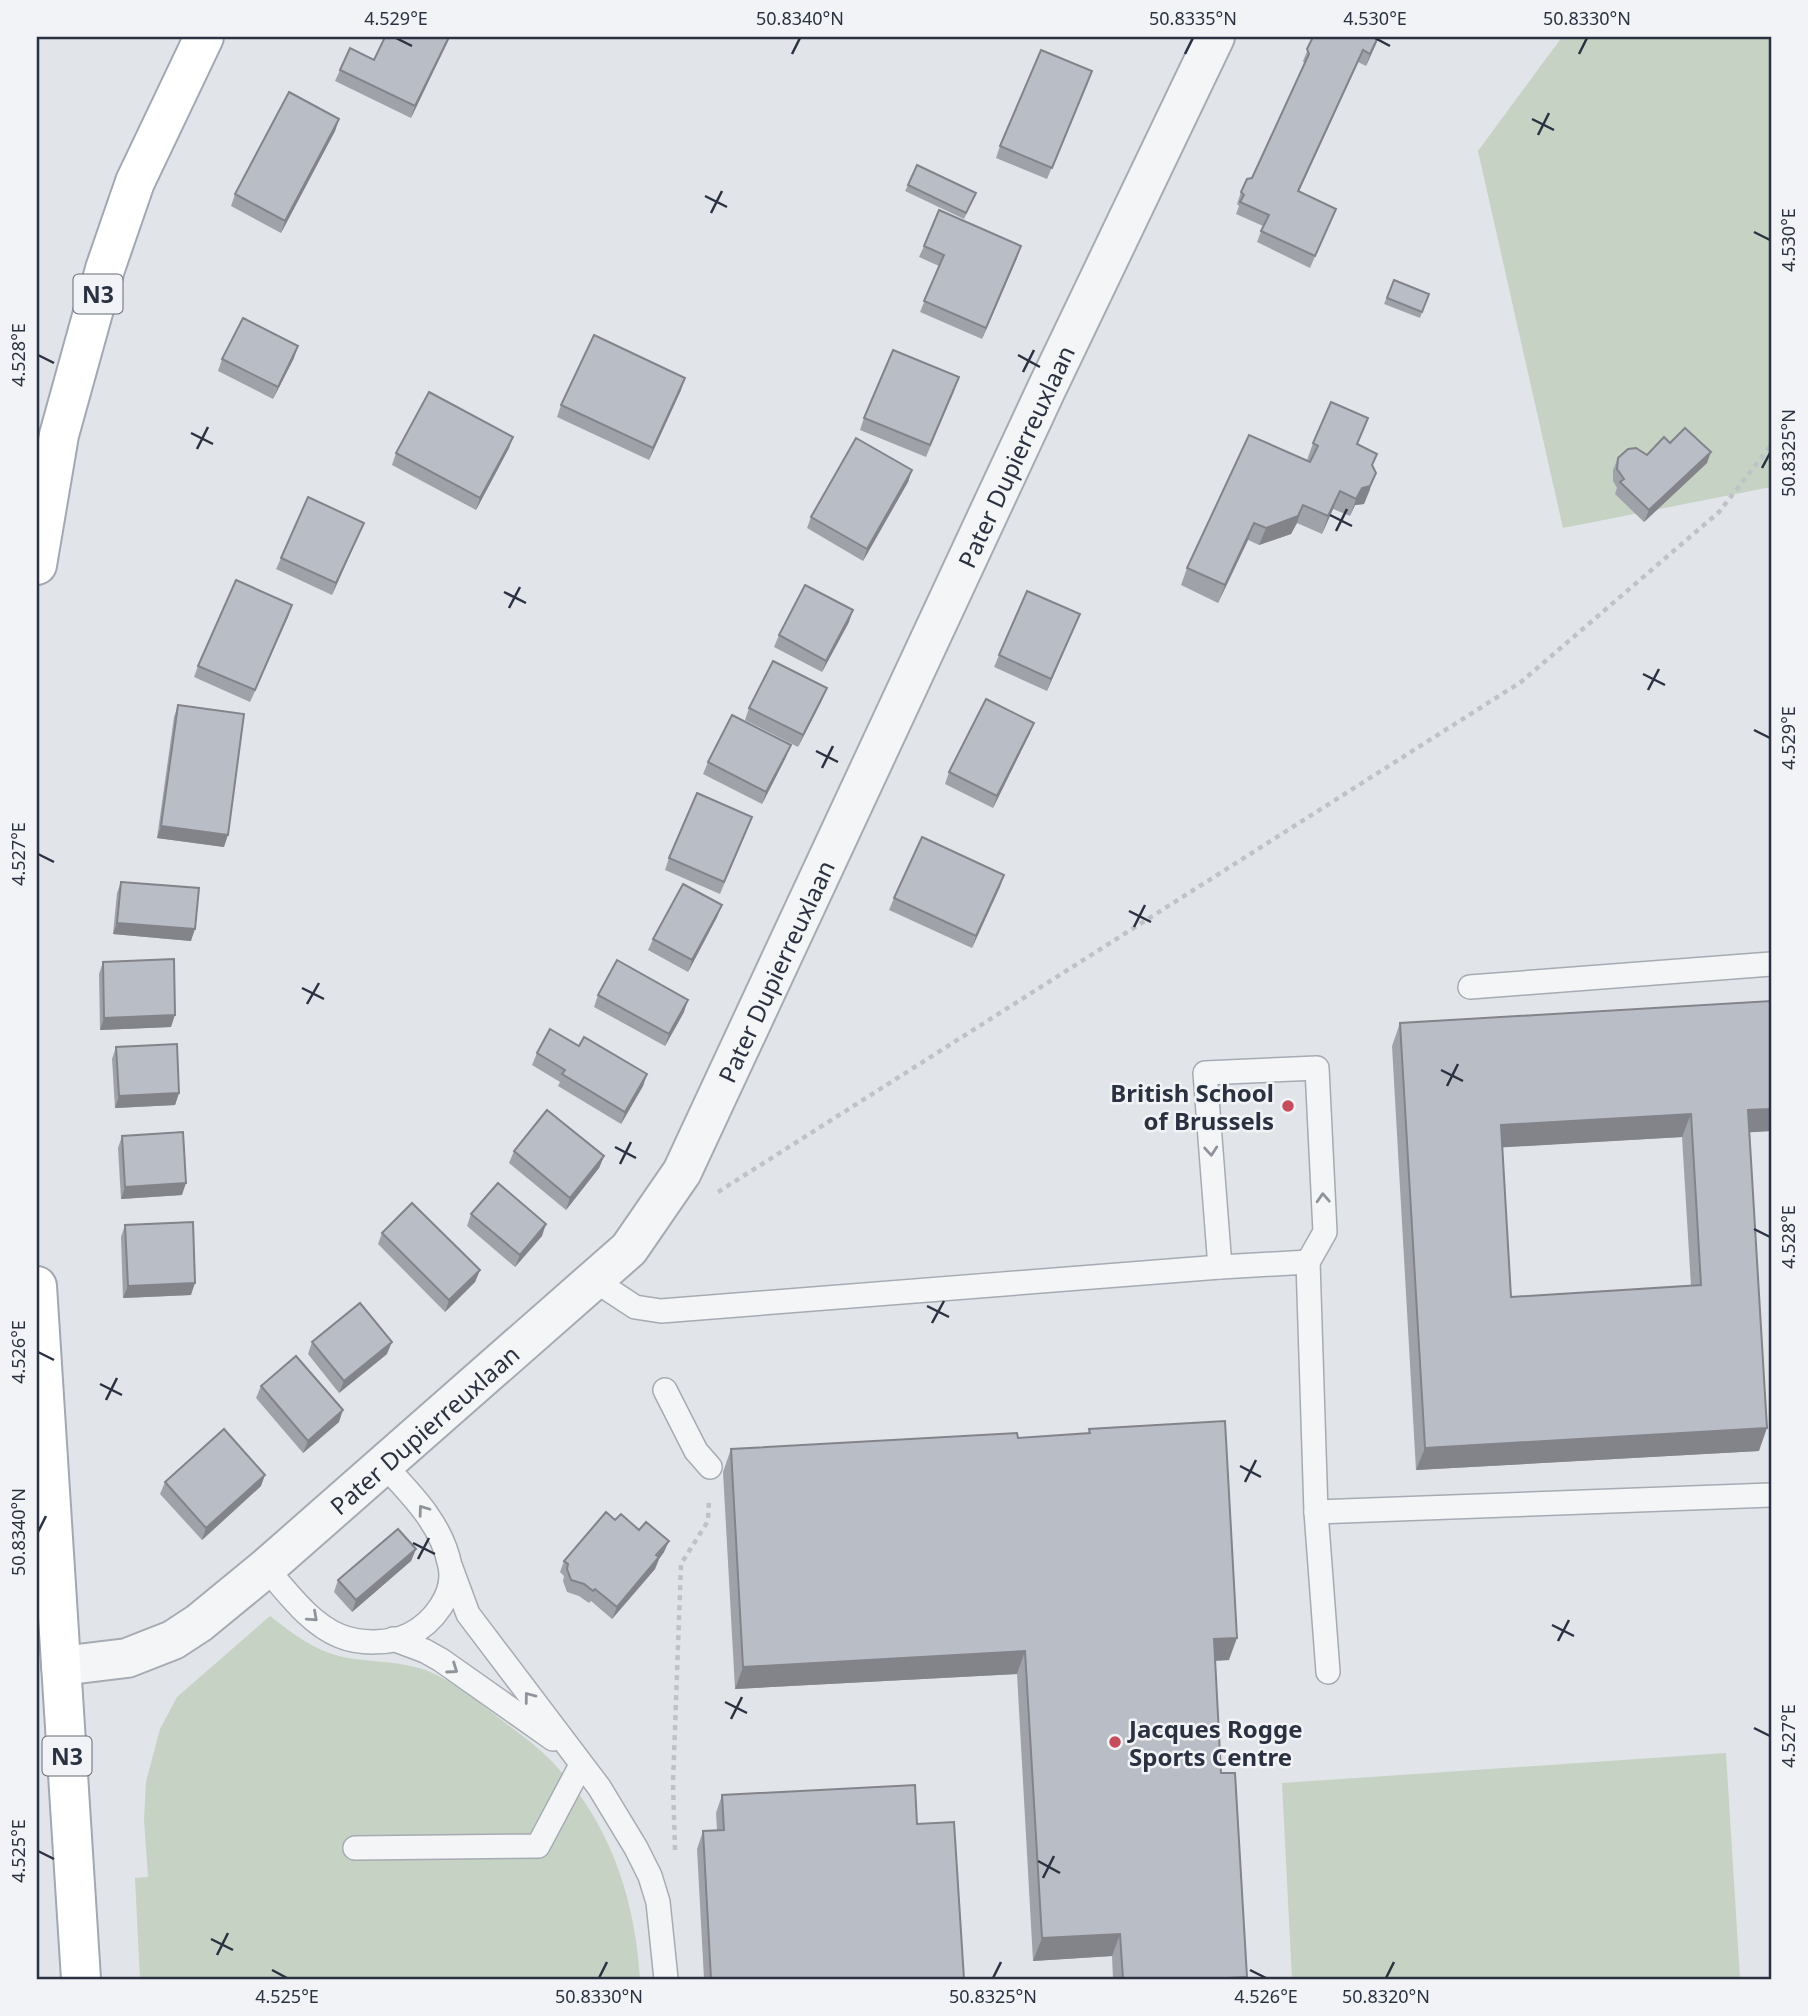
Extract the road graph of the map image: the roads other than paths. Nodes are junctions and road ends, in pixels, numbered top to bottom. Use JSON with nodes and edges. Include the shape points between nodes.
{"nodes":[{"id":1,"x":204,"y":37,"type":"edge"},
{"id":2,"x":1215,"y":37,"type":"edge"},
{"id":3,"x":42,"y":489,"type":"edge"},
{"id":4,"x":38,"y":543,"type":"edge"},
{"id":5,"x":1771,"y":964,"type":"edge"},
{"id":6,"x":1470,"y":987,"type":"dead end"},
{"id":7,"x":1308,"y":1262,"type":"junction"},
{"id":8,"x":1220,"y":1267,"type":"junction"},
{"id":9,"x":594,"y":1280,"type":"junction"},
{"id":10,"x":37,"y":1286,"type":"edge"},
{"id":11,"x":665,"y":1390,"type":"dead end"},
{"id":12,"x":383,"y":1464,"type":"junction"},
{"id":13,"x":710,"y":1467,"type":"road end"},
{"id":14,"x":1771,"y":1495,"type":"edge"},
{"id":15,"x":1316,"y":1512,"type":"junction"},
{"id":16,"x":266,"y":1568,"type":"junction"},
{"id":17,"x":451,"y":1568,"type":"junction"},
{"id":18,"x":393,"y":1639,"type":"junction"},
{"id":19,"x":61,"y":1667,"type":"junction"},
{"id":20,"x":1328,"y":1672,"type":"dead end"},
{"id":21,"x":575,"y":1758,"type":"junction"},
{"id":22,"x":355,"y":1848,"type":"dead end"},
{"id":23,"x":81,"y":1979,"type":"edge"},
{"id":24,"x":666,"y":1979,"type":"edge"}],
"edges":[{"from":1,"to":3,"type":"main road","number":"N3","via":[[135,182]]},
{"from":2,"to":9,"type":"street","name":"Pater Dupierreuxlaan","via":[[682,1171],[629,1249]]},
{"from":3,"to":4,"type":"main road","number":"N3"},
{"from":5,"to":6,"type":"lane"},
{"from":7,"to":8,"type":"lane"},
{"from":7,"to":8,"type":"lane","one_way":true,"via":[[1325,1232],[1317,1068],[1205,1073]]},
{"from":7,"to":15,"type":"lane"},
{"from":8,"to":9,"type":"lane","via":[[661,1311],[635,1307]]},
{"from":9,"to":12,"type":"street","name":"Pater Dupierreuxlaan"},
{"from":10,"to":19,"type":"main road","number":"N3"},
{"from":11,"to":13,"type":"lane","via":[[696,1451]]},
{"from":12,"to":16,"type":"street","name":"Pater Dupierreuxlaan"},
{"from":17,"to":12,"type":"lane","one_way":true,"via":[[429,1517]]},
{"from":14,"to":15,"type":"lane"},
{"from":15,"to":20,"type":"lane"},
{"from":16,"to":18,"type":"lane","one_way":true,"via":[[310,1616],[340,1636],[365,1642]]},
{"from":16,"to":19,"type":"street","name":"Pater Dupierreuxlaan","via":[[173,1640],[127,1658]]},
{"from":17,"to":18,"type":"lane","via":[[448,1595],[441,1606],[414,1632]]},
{"from":21,"to":17,"type":"lane","one_way":true,"via":[[468,1614]]},
{"from":18,"to":21,"type":"lane","one_way":true,"via":[[441,1660]]},
{"from":19,"to":23,"type":"main road","number":"N3"},
{"from":21,"to":22,"type":"lane","via":[[538,1846]]},
{"from":21,"to":24,"type":"lane","via":[[616,1813],[650,1877],[658,1902]]}]}
